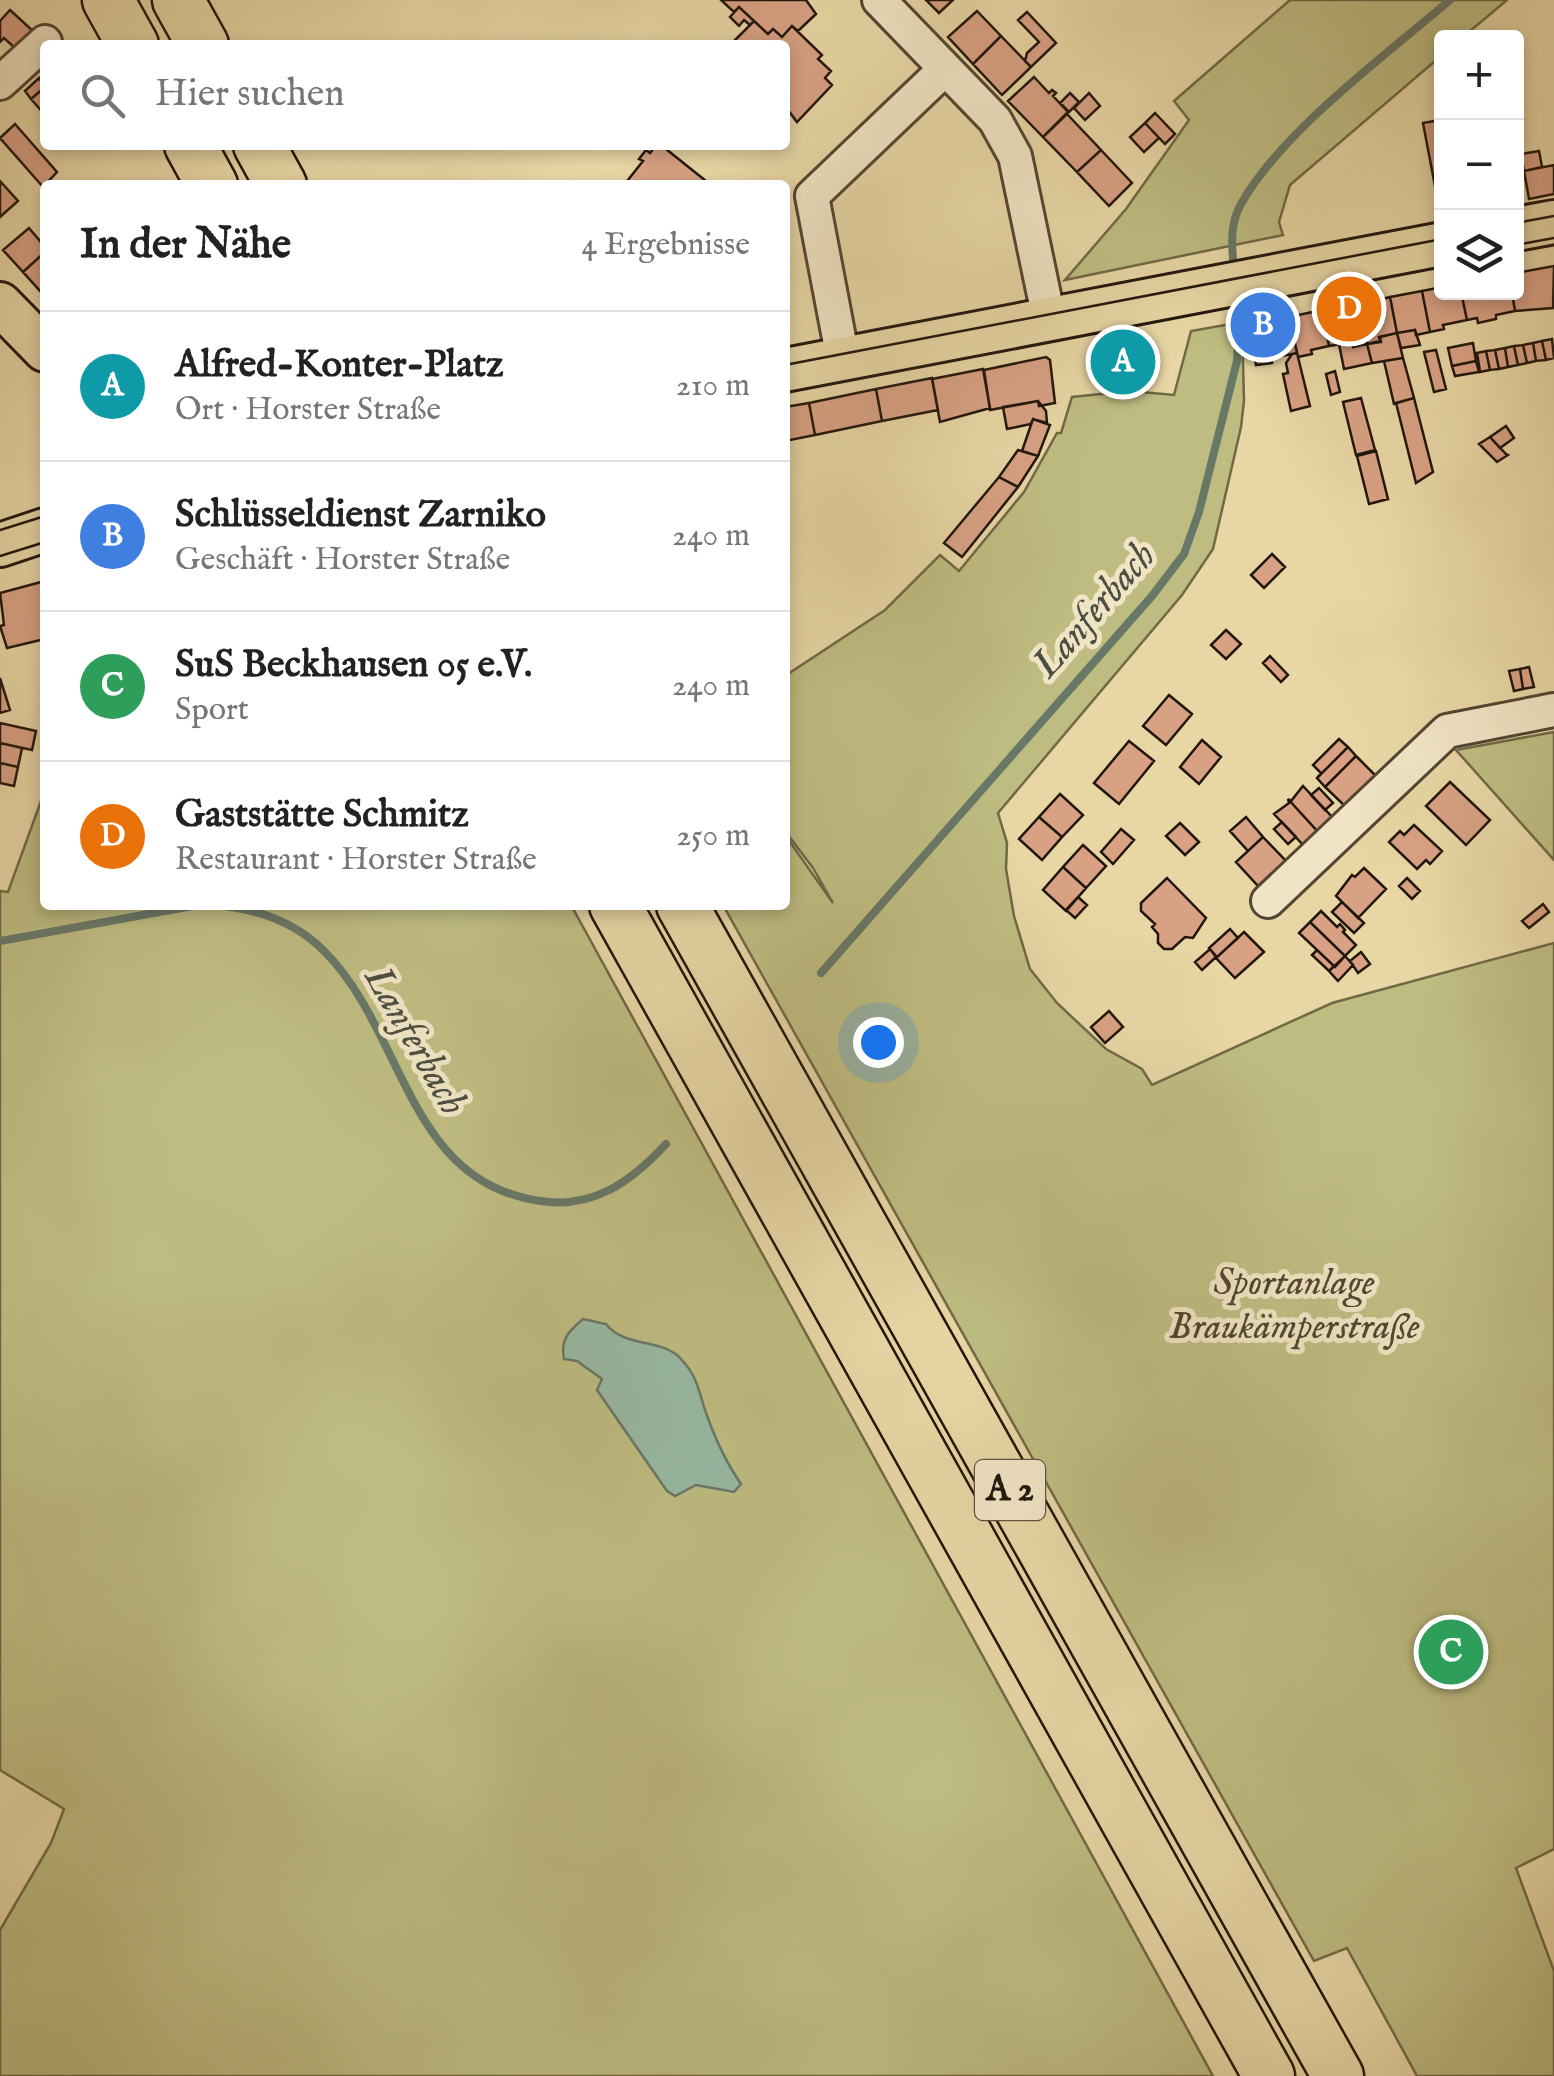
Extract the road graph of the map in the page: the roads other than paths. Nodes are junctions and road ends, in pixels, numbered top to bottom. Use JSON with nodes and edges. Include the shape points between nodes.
{"nodes":[{"id":1,"x":108,"y":0,"type":"edge"},
{"id":2,"x":178,"y":0,"type":"edge"},
{"id":3,"x":879,"y":0,"type":"edge"},
{"id":4,"x":130,"y":40,"type":"edge"},
{"id":5,"x":201,"y":40,"type":"edge"},
{"id":6,"x":40,"y":47,"type":"edge"},
{"id":7,"x":944,"y":70,"type":"junction"},
{"id":8,"x":0,"y":83,"type":"edge"},
{"id":9,"x":193,"y":150,"type":"edge"},
{"id":10,"x":262,"y":150,"type":"edge"},
{"id":11,"x":209,"y":180,"type":"edge"},
{"id":12,"x":279,"y":180,"type":"edge"},
{"id":13,"x":1554,"y":222,"type":"edge"},
{"id":14,"x":1524,"y":228,"type":"edge"},
{"id":15,"x":1434,"y":246,"type":"edge"},
{"id":16,"x":0,"y":304,"type":"edge"},
{"id":17,"x":1049,"y":319,"type":"junction"},
{"id":18,"x":40,"y":345,"type":"edge"},
{"id":19,"x":843,"y":359,"type":"junction"},
{"id":20,"x":790,"y":369,"type":"edge"},
{"id":21,"x":40,"y":532,"type":"edge"},
{"id":22,"x":0,"y":545,"type":"edge"},
{"id":23,"x":1554,"y":710,"type":"edge"},
{"id":24,"x":1268,"y":900,"type":"dead end"},
{"id":25,"x":619,"y":910,"type":"edge"},
{"id":26,"x":685,"y":910,"type":"edge"},
{"id":27,"x":1270,"y":2076,"type":"edge"},
{"id":28,"x":1338,"y":2076,"type":"edge"}],
"edges":[{"from":1,"to":4,"type":"highway"},
{"from":2,"to":5,"type":"highway"},
{"from":3,"to":7,"type":"street"},
{"from":6,"to":8,"type":"street"},
{"from":7,"to":17,"type":"street","via":[[1006,136]]},
{"from":7,"to":19,"type":"street","via":[[812,196]]},
{"from":9,"to":11,"type":"highway"},
{"from":10,"to":12,"type":"highway"},
{"from":13,"to":14,"type":"main road"},
{"from":15,"to":17,"type":"main road"},
{"from":16,"to":18,"type":"main road"},
{"from":17,"to":19,"type":"main road"},
{"from":19,"to":20,"type":"main road"},
{"from":21,"to":22,"type":"main road"},
{"from":23,"to":24,"type":"street","via":[[1446,731]]},
{"from":25,"to":27,"type":"highway","number":"A 2"},
{"from":26,"to":28,"type":"highway","number":"A 2"}]}
